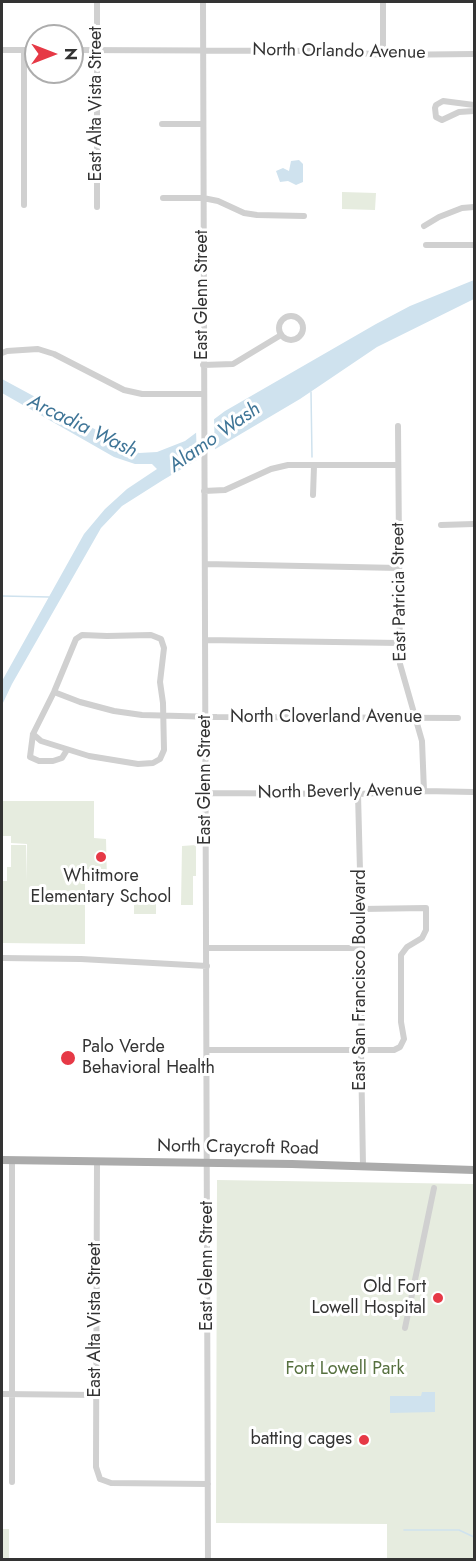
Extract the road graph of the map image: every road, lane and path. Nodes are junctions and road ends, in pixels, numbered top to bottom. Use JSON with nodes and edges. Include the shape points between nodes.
{"nodes":[{"id":1,"x":97,"y":2,"type":"edge"},
{"id":2,"x":203,"y":2,"type":"edge"},
{"id":3,"x":383,"y":2,"type":"edge"},
{"id":4,"x":2,"y":50,"type":"edge"},
{"id":5,"x":24,"y":50,"type":"edge"},
{"id":6,"x":84,"y":50,"type":"edge"},
{"id":7,"x":97,"y":50,"type":"junction"},
{"id":8,"x":203,"y":50,"type":"junction"},
{"id":9,"x":474,"y":54,"type":"edge"},
{"id":10,"x":383,"y":55,"type":"junction"},
{"id":11,"x":24,"y":84,"type":"edge"},
{"id":12,"x":471,"y":106,"type":"edge"},
{"id":13,"x":474,"y":111,"type":"edge"},
{"id":14,"x":162,"y":124,"type":"dead end"},
{"id":15,"x":203,"y":124,"type":"junction"},
{"id":16,"x":163,"y":198,"type":"dead end"},
{"id":17,"x":203,"y":198,"type":"junction"},
{"id":18,"x":24,"y":205,"type":"dead end"},
{"id":19,"x":97,"y":207,"type":"dead end"},
{"id":20,"x":474,"y":207,"type":"edge"},
{"id":21,"x":304,"y":216,"type":"dead end"},
{"id":22,"x":424,"y":226,"type":"dead end"},
{"id":23,"x":426,"y":245,"type":"dead end"},
{"id":24,"x":439,"y":245,"type":"junction"},
{"id":25,"x":474,"y":246,"type":"edge"},
{"id":26,"x":439,"y":254,"type":"dead end"},
{"id":27,"x":281,"y":335,"type":"dead end"},
{"id":28,"x":2,"y":353,"type":"edge"},
{"id":29,"x":203,"y":365,"type":"junction"},
{"id":30,"x":204,"y":394,"type":"junction"},
{"id":31,"x":398,"y":426,"type":"dead end"},
{"id":32,"x":398,"y":465,"type":"junction"},
{"id":33,"x":314,"y":466,"type":"junction"},
{"id":34,"x":204,"y":491,"type":"junction"},
{"id":35,"x":313,"y":495,"type":"dead end"},
{"id":36,"x":474,"y":524,"type":"edge"},
{"id":37,"x":441,"y":525,"type":"dead end"},
{"id":38,"x":205,"y":564,"type":"junction"},
{"id":39,"x":399,"y":568,"type":"junction"},
{"id":40,"x":205,"y":640,"type":"junction"},
{"id":41,"x":399,"y":643,"type":"junction"},
{"id":42,"x":54,"y":692,"type":"junction"},
{"id":43,"x":164,"y":716,"type":"junction"},
{"id":44,"x":205,"y":717,"type":"junction"},
{"id":45,"x":458,"y":718,"type":"dead end"},
{"id":46,"x":414,"y":719,"type":"junction"},
{"id":47,"x":33,"y":735,"type":"junction"},
{"id":48,"x":67,"y":750,"type":"junction"},
{"id":49,"x":424,"y":791,"type":"junction"},
{"id":50,"x":474,"y":792,"type":"edge"},
{"id":51,"x":206,"y":793,"type":"junction"},
{"id":52,"x":358,"y":794,"type":"junction"},
{"id":53,"x":362,"y":909,"type":"junction"},
{"id":54,"x":206,"y":948,"type":"junction"},
{"id":55,"x":362,"y":948,"type":"junction"},
{"id":56,"x":2,"y":958,"type":"edge"},
{"id":57,"x":207,"y":966,"type":"junction"},
{"id":58,"x":207,"y":1050,"type":"junction"},
{"id":59,"x":361,"y":1051,"type":"junction"},
{"id":60,"x":2,"y":1160,"type":"edge"},
{"id":61,"x":12,"y":1160,"type":"junction"},
{"id":62,"x":97,"y":1161,"type":"junction"},
{"id":63,"x":207,"y":1162,"type":"junction"},
{"id":64,"x":363,"y":1166,"type":"junction"},
{"id":65,"x":474,"y":1170,"type":"edge"},
{"id":66,"x":434,"y":1188,"type":"dead end"},
{"id":67,"x":405,"y":1328,"type":"dead end"},
{"id":68,"x":2,"y":1394,"type":"edge"},
{"id":69,"x":12,"y":1394,"type":"junction"},
{"id":70,"x":96,"y":1395,"type":"junction"},
{"id":71,"x":12,"y":1482,"type":"dead end"},
{"id":72,"x":207,"y":1484,"type":"junction"},
{"id":73,"x":208,"y":1560,"type":"edge"}],
"edges":[{"from":1,"to":7,"type":"street","name":"East Alta Vista Street"},
{"from":2,"to":8,"type":"street","name":"East Glenn Street"},
{"from":3,"to":10,"type":"street"},
{"from":4,"to":5,"type":"street"},
{"from":6,"to":7,"type":"street","name":"North Orlando Avenue"},
{"from":7,"to":8,"type":"street","name":"North Orlando Avenue"},
{"from":7,"to":19,"type":"street","name":"East Alta Vista Street"},
{"from":8,"to":10,"type":"street","name":"North Orlando Avenue"},
{"from":8,"to":15,"type":"street","name":"East Glenn Street"},
{"from":9,"to":10,"type":"street","name":"North Orlando Avenue"},
{"from":11,"to":18,"type":"street"},
{"from":12,"to":13,"type":"street","via":[[443,101],[436,105],[436,117],[442,120],[459,112]]},
{"from":14,"to":15,"type":"street"},
{"from":15,"to":17,"type":"street","name":"East Glenn Street"},
{"from":16,"to":17,"type":"street"},
{"from":17,"to":21,"type":"street","via":[[244,213]]},
{"from":17,"to":29,"type":"street","name":"East Glenn Street"},
{"from":20,"to":22,"type":"street","via":[[462,208]]},
{"from":23,"to":24,"type":"street"},
{"from":24,"to":25,"type":"street"},
{"from":24,"to":26,"type":"street"},
{"from":27,"to":29,"type":"street","via":[[233,364]]},
{"from":28,"to":30,"type":"street","via":[[38,349],[124,390],[142,394]]},
{"from":29,"to":30,"type":"street","name":"East Glenn Street"},
{"from":30,"to":34,"type":"street","name":"East Glenn Street"},
{"from":31,"to":32,"type":"street","name":"East Patricia Street"},
{"from":32,"to":33,"type":"street"},
{"from":32,"to":39,"type":"street","name":"East Patricia Street"},
{"from":33,"to":34,"type":"street","via":[[288,465],[225,490]]},
{"from":33,"to":35,"type":"street"},
{"from":34,"to":38,"type":"street","name":"East Glenn Street"},
{"from":36,"to":37,"type":"street"},
{"from":38,"to":39,"type":"street"},
{"from":38,"to":40,"type":"street","name":"East Glenn Street"},
{"from":39,"to":41,"type":"street","name":"East Patricia Street"},
{"from":40,"to":41,"type":"street"},
{"from":40,"to":44,"type":"street","name":"East Glenn Street"},
{"from":41,"to":46,"type":"street","name":"East Patricia Street","via":[[400,664]]},
{"from":42,"to":43,"type":"street","name":"North Cloverland Avenue","via":[[114,711]]},
{"from":42,"to":43,"type":"street","via":[[76,639],[82,635],[151,635],[161,639],[164,648],[160,682]]},
{"from":42,"to":47,"type":"street"},
{"from":43,"to":44,"type":"street","name":"North Cloverland Avenue"},
{"from":43,"to":48,"type":"street","via":[[164,750],[153,763],[138,764]]},
{"from":44,"to":46,"type":"street","name":"North Cloverland Avenue"},
{"from":44,"to":51,"type":"street","name":"East Glenn Street"},
{"from":45,"to":46,"type":"street","name":"North Cloverland Avenue"},
{"from":46,"to":49,"type":"street","name":"East Patricia Street","via":[[422,741]]},
{"from":47,"to":48,"type":"street"},
{"from":47,"to":48,"type":"street","via":[[30,757],[39,761],[62,758]]},
{"from":49,"to":50,"type":"street","name":"North Beverly Avenue"},
{"from":49,"to":52,"type":"street","name":"North Beverly Avenue"},
{"from":51,"to":52,"type":"street","name":"North Beverly Avenue"},
{"from":51,"to":54,"type":"street","name":"East Glenn Street"},
{"from":52,"to":53,"type":"street","name":"East San Francisco Boulevard"},
{"from":53,"to":55,"type":"street","name":"East San Francisco Boulevard"},
{"from":53,"to":59,"type":"street","via":[[426,908],[426,930],[401,955],[404,1040],[394,1050]]},
{"from":54,"to":55,"type":"street"},
{"from":54,"to":57,"type":"street","name":"East Glenn Street"},
{"from":55,"to":59,"type":"street","name":"East San Francisco Boulevard"},
{"from":56,"to":57,"type":"street"},
{"from":57,"to":58,"type":"street","name":"East Glenn Street"},
{"from":58,"to":59,"type":"street"},
{"from":58,"to":63,"type":"street","name":"East Glenn Street"},
{"from":59,"to":64,"type":"street","name":"East San Francisco Boulevard"},
{"from":60,"to":61,"type":"main road","name":"North Craycroft Road"},
{"from":61,"to":62,"type":"main road","name":"North Craycroft Road"},
{"from":61,"to":69,"type":"street"},
{"from":62,"to":63,"type":"main road","name":"North Craycroft Road"},
{"from":62,"to":70,"type":"street","name":"East Alta Vista Street"},
{"from":63,"to":64,"type":"main road","name":"North Craycroft Road"},
{"from":63,"to":72,"type":"street","name":"East Glenn Street"},
{"from":64,"to":65,"type":"main road","name":"North Craycroft Road"},
{"from":66,"to":67,"type":"street"},
{"from":68,"to":69,"type":"street"},
{"from":69,"to":70,"type":"street"},
{"from":69,"to":71,"type":"street"},
{"from":70,"to":72,"type":"street","name":"East Alta Vista Street","via":[[97,1482]]},
{"from":72,"to":73,"type":"street","name":"East Glenn Street"}]}
